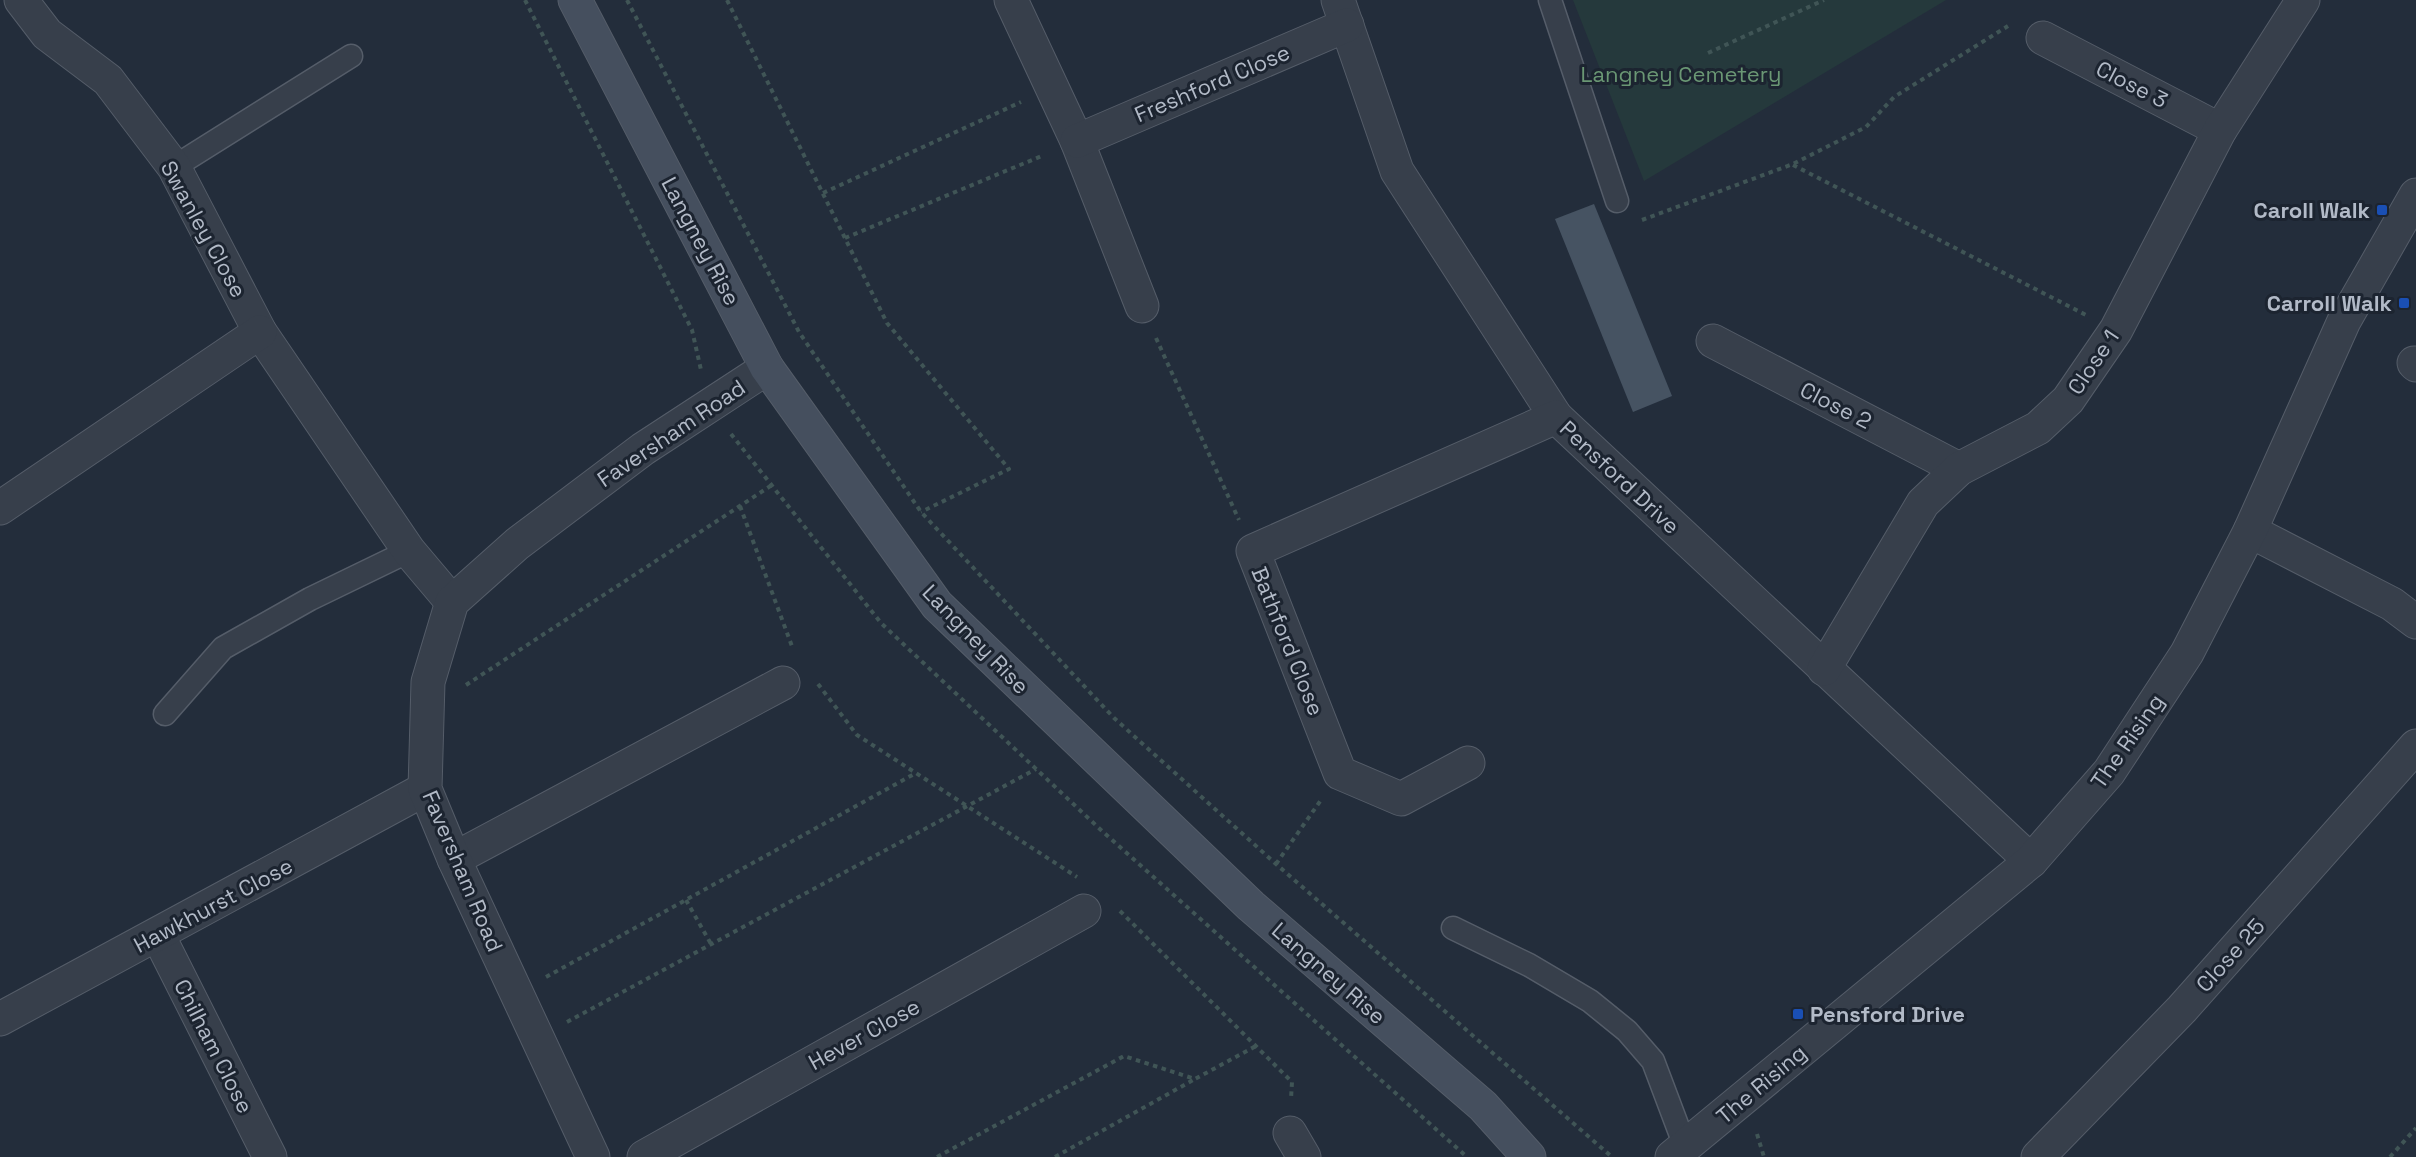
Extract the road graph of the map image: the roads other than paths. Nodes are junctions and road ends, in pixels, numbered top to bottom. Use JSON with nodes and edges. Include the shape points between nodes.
{"nodes":[{"id":1,"x":21,"y":0,"type":"edge"},
{"id":2,"x":575,"y":0,"type":"edge"},
{"id":3,"x":1011,"y":0,"type":"edge"},
{"id":4,"x":1550,"y":0,"type":"edge"},
{"id":5,"x":2303,"y":0,"type":"edge"},
{"id":6,"x":1343,"y":12,"type":"edge"},
{"id":7,"x":2043,"y":38,"type":"dead end"},
{"id":8,"x":351,"y":56,"type":"dead end"},
{"id":9,"x":2220,"y":130,"type":"junction"},
{"id":10,"x":1077,"y":141,"type":"junction"},
{"id":11,"x":174,"y":167,"type":"junction"},
{"id":12,"x":2416,"y":195,"type":"edge"},
{"id":13,"x":1617,"y":201,"type":"road end"},
{"id":14,"x":1142,"y":306,"type":"road end"},
{"id":15,"x":260,"y":332,"type":"junction"},
{"id":16,"x":1713,"y":341,"type":"dead end"},
{"id":17,"x":767,"y":368,"type":"junction"},
{"id":18,"x":1556,"y":417,"type":"junction"},
{"id":19,"x":1959,"y":469,"type":"junction"},
{"id":20,"x":0,"y":508,"type":"edge"},
{"id":21,"x":2250,"y":531,"type":"junction"},
{"id":22,"x":409,"y":551,"type":"junction"},
{"id":23,"x":452,"y":602,"type":"junction"},
{"id":24,"x":2416,"y":622,"type":"edge"},
{"id":25,"x":1824,"y":669,"type":"junction"},
{"id":26,"x":783,"y":683,"type":"dead end"},
{"id":27,"x":165,"y":714,"type":"dead end"},
{"id":28,"x":2416,"y":746,"type":"edge"},
{"id":29,"x":1468,"y":763,"type":"dead end"},
{"id":30,"x":425,"y":789,"type":"junction"},
{"id":31,"x":454,"y":859,"type":"junction"},
{"id":32,"x":2031,"y":861,"type":"junction"},
{"id":33,"x":1082,"y":895,"type":"road end"},
{"id":34,"x":1453,"y":928,"type":"dead end"},
{"id":35,"x":158,"y":935,"type":"junction"},
{"id":36,"x":0,"y":1019,"type":"edge"},
{"id":37,"x":1679,"y":1152,"type":"edge"},
{"id":38,"x":270,"y":1157,"type":"edge"},
{"id":39,"x":593,"y":1157,"type":"edge"},
{"id":40,"x":644,"y":1157,"type":"edge"},
{"id":41,"x":1529,"y":1157,"type":"edge"},
{"id":42,"x":2038,"y":1157,"type":"edge"}],
"edges":[{"from":1,"to":11,"type":"street","name":"Swanley Close","via":[[47,34],[108,80]]},
{"from":2,"to":17,"type":"main road","name":"Langney Rise"},
{"from":3,"to":10,"type":"street"},
{"from":4,"to":13,"type":"lane"},
{"from":5,"to":9,"type":"street","name":"Close 1"},
{"from":6,"to":10,"type":"street","name":"Freshford Close"},
{"from":6,"to":18,"type":"street","name":"Pensford Drive","via":[[1397,171]]},
{"from":7,"to":9,"type":"street","name":"Close 3"},
{"from":8,"to":11,"type":"lane"},
{"from":9,"to":19,"type":"street","name":"Close 1","via":[[2116,330],[2068,400],[2038,428]]},
{"from":10,"to":14,"type":"street"},
{"from":11,"to":15,"type":"street","name":"Swanley Close"},
{"from":12,"to":21,"type":"street","name":"The Rising","via":[[2344,321]]},
{"from":15,"to":20,"type":"street"},
{"from":15,"to":22,"type":"street","name":"Swanley Close"},
{"from":16,"to":19,"type":"street","name":"Close 2"},
{"from":17,"to":23,"type":"street","name":"Faversham Road","via":[[643,449],[517,543]]},
{"from":17,"to":41,"type":"main road","name":"Langney Rise","via":[[937,605],[1251,906],[1483,1106]]},
{"from":18,"to":25,"type":"street","name":"Pensford Drive"},
{"from":18,"to":29,"type":"street","name":"Bathford Close","via":[[1253,551],[1340,773],[1401,799]]},
{"from":19,"to":25,"type":"street","name":"Close 1","via":[[1923,503]]},
{"from":21,"to":24,"type":"street","via":[[2392,604]]},
{"from":21,"to":32,"type":"street","name":"The Rising","via":[[2187,652],[2115,762]]},
{"from":22,"to":23,"type":"street","name":"Swanley Close"},
{"from":22,"to":27,"type":"lane","via":[[310,599],[223,648]]},
{"from":23,"to":30,"type":"street","name":"Faversham Road","via":[[428,682]]},
{"from":25,"to":32,"type":"street","name":"Pensford Drive"},
{"from":26,"to":31,"type":"street"},
{"from":28,"to":42,"type":"street","name":"Close 25","via":[[2182,1009]]},
{"from":30,"to":31,"type":"street","name":"Faversham Road"},
{"from":30,"to":35,"type":"street","name":"Hawkhurst Close"},
{"from":31,"to":39,"type":"street","name":"Faversham Road"},
{"from":32,"to":37,"type":"street","name":"The Rising"},
{"from":33,"to":40,"type":"street","name":"Hever Close"},
{"from":34,"to":37,"type":"lane","via":[[1529,965],[1590,1001],[1627,1031],[1653,1061]]},
{"from":35,"to":36,"type":"street","name":"Hawkhurst Close"},
{"from":35,"to":38,"type":"street","name":"Chilham Close"}]}
